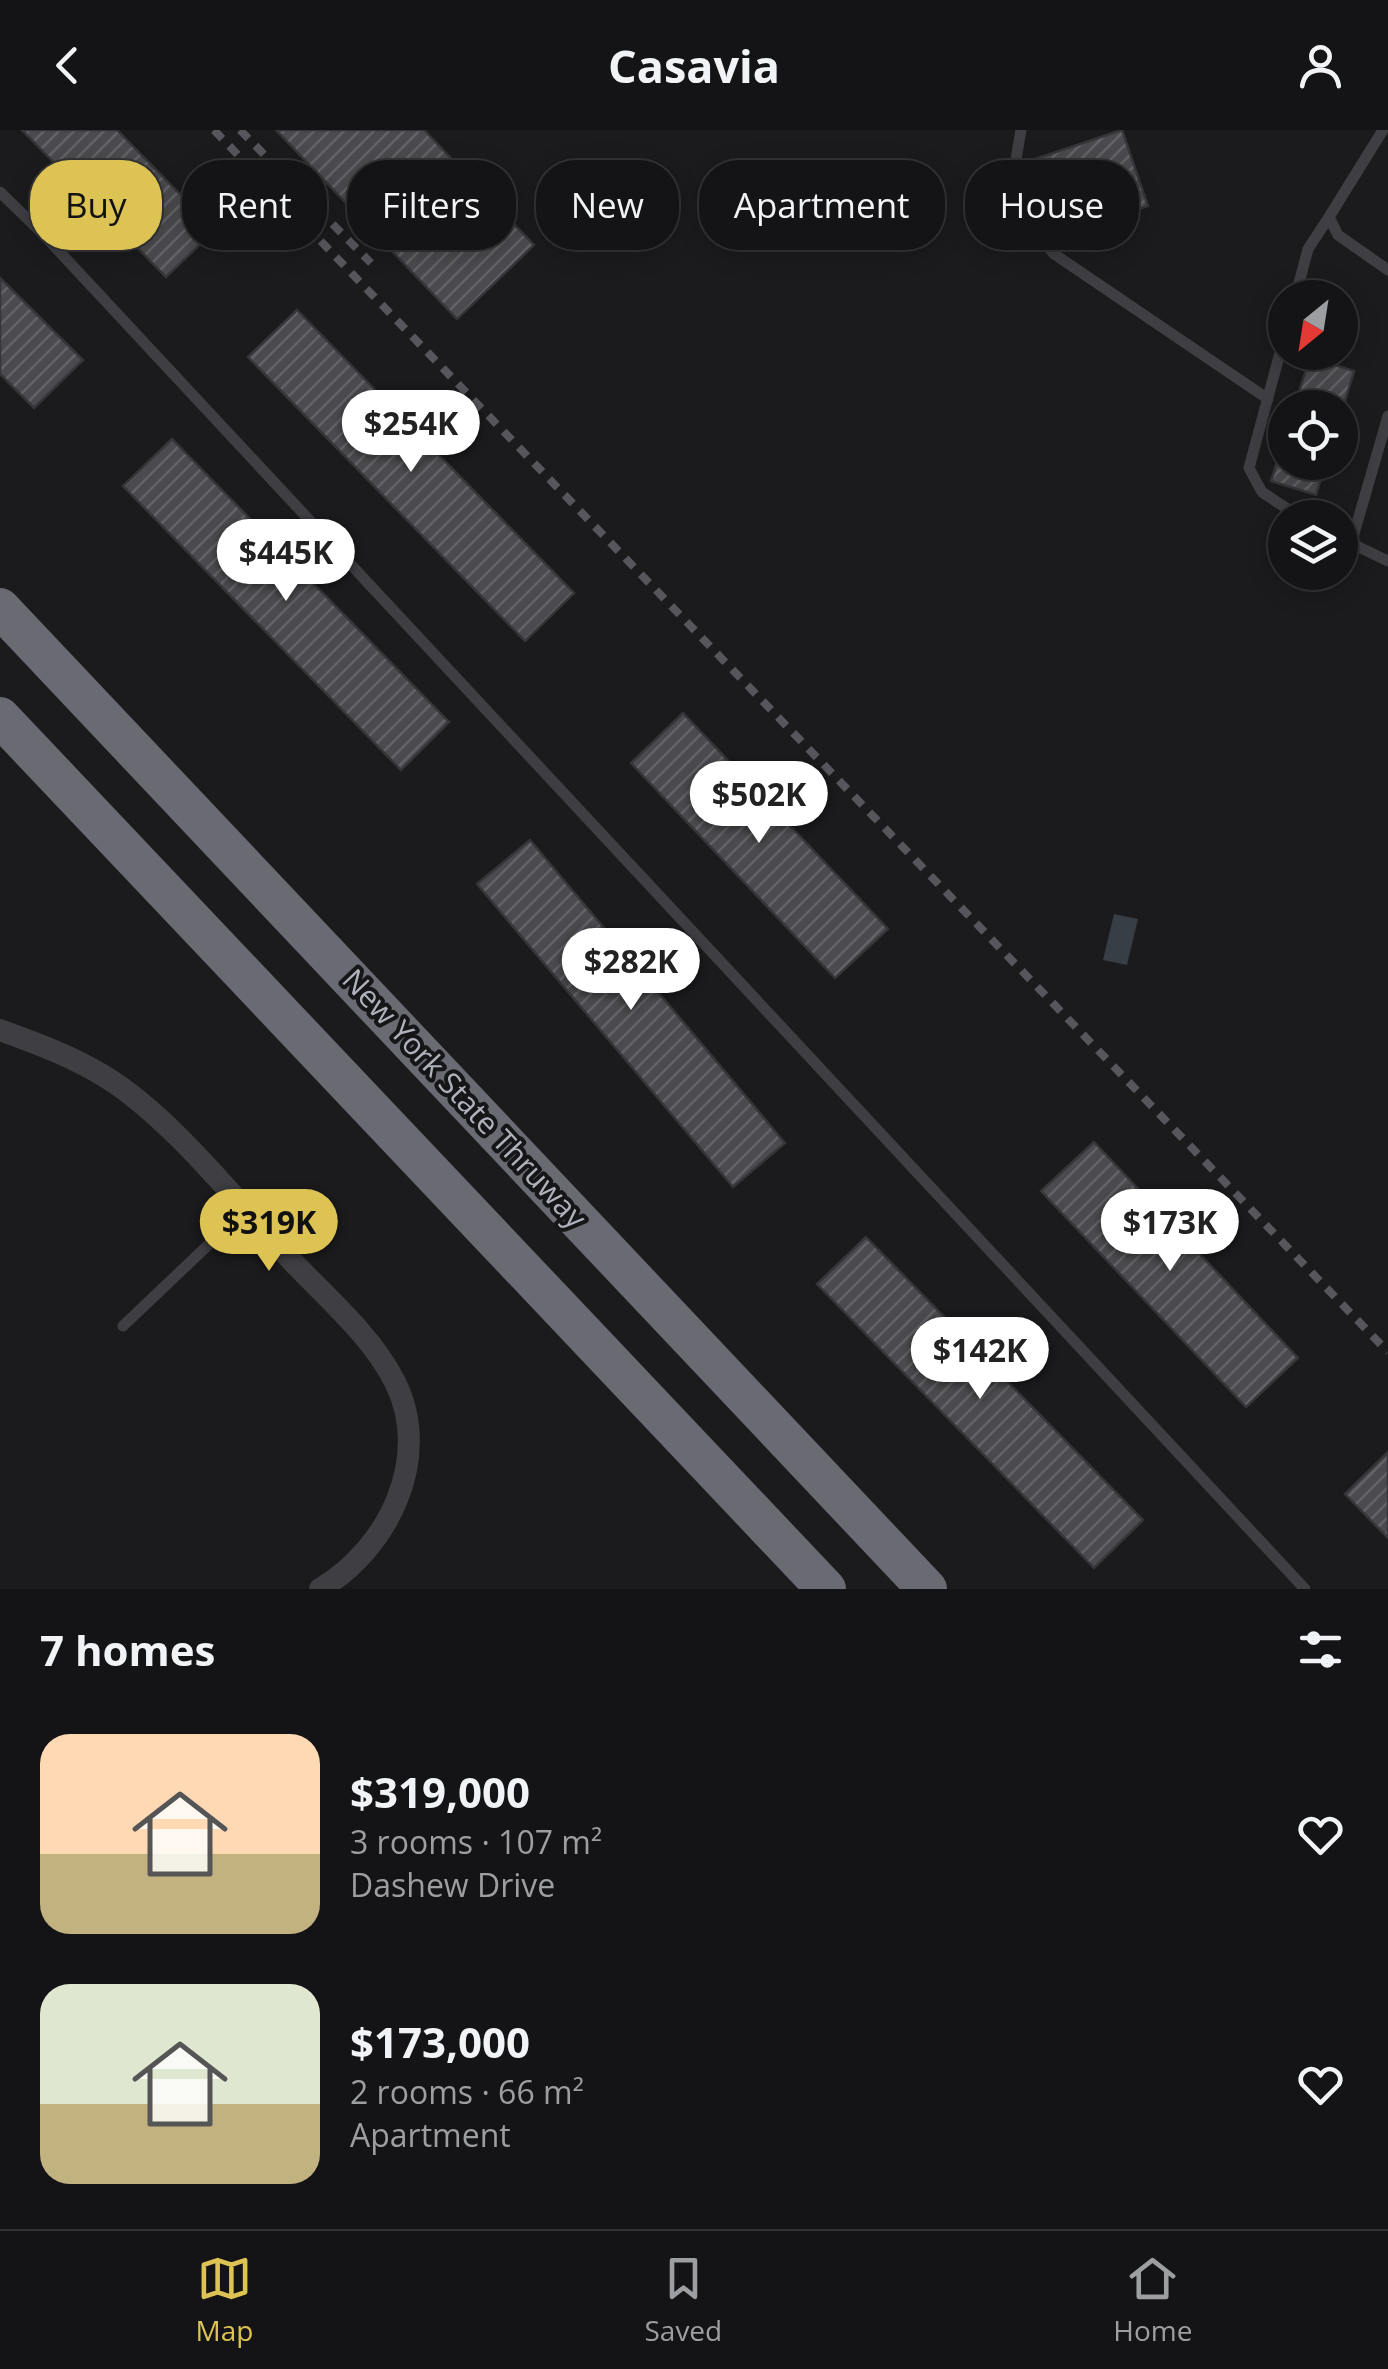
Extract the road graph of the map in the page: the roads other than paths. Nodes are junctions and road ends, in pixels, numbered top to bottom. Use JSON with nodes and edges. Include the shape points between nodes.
{"nodes":[{"id":1,"x":1020,"y":130,"type":"edge"},
{"id":2,"x":1384,"y":130,"type":"edge"},
{"id":3,"x":0,"y":192,"type":"edge"},
{"id":4,"x":1329,"y":217,"type":"junction"},
{"id":5,"x":1388,"y":270,"type":"edge"},
{"id":6,"x":1300,"y":280,"type":"edge"},
{"id":7,"x":1268,"y":398,"type":"joint"},
{"id":8,"x":1388,"y":416,"type":"edge"},
{"id":9,"x":1274,"y":500,"type":"edge"},
{"id":10,"x":1358,"y":503,"type":"edge"},
{"id":11,"x":1358,"y":547,"type":"edge"},
{"id":12,"x":1388,"y":561,"type":"edge"},
{"id":13,"x":0,"y":608,"type":"edge"},
{"id":14,"x":0,"y":716,"type":"edge"},
{"id":15,"x":0,"y":1030,"type":"edge"},
{"id":16,"x":245,"y":1210,"type":"junction"},
{"id":17,"x":123,"y":1326,"type":"dead end"},
{"id":18,"x":320,"y":1589,"type":"edge"},
{"id":19,"x":826,"y":1589,"type":"edge"},
{"id":20,"x":927,"y":1589,"type":"edge"},
{"id":21,"x":1305,"y":1589,"type":"edge"}],
"edges":[{"from":1,"to":7,"type":"lane","via":[[1008,200],[1054,254]]},
{"from":2,"to":4,"type":"lane"},
{"from":3,"to":21,"type":"lane"},
{"from":4,"to":5,"type":"lane","via":[[1338,235]]},
{"from":4,"to":6,"type":"lane","via":[[1308,250]]},
{"from":7,"to":9,"type":"lane","via":[[1249,468]]},
{"from":8,"to":10,"type":"lane"},
{"from":11,"to":12,"type":"lane"},
{"from":13,"to":20,"type":"highway","name":"New York State Thruway"},
{"from":14,"to":19,"type":"highway"},
{"from":15,"to":16,"type":"street","via":[[106,1077],[160,1119]]},
{"from":16,"to":17,"type":"lane"},
{"from":16,"to":18,"type":"street","via":[[367,1341],[396,1383],[410,1433],[402,1496],[366,1553]]}]}
